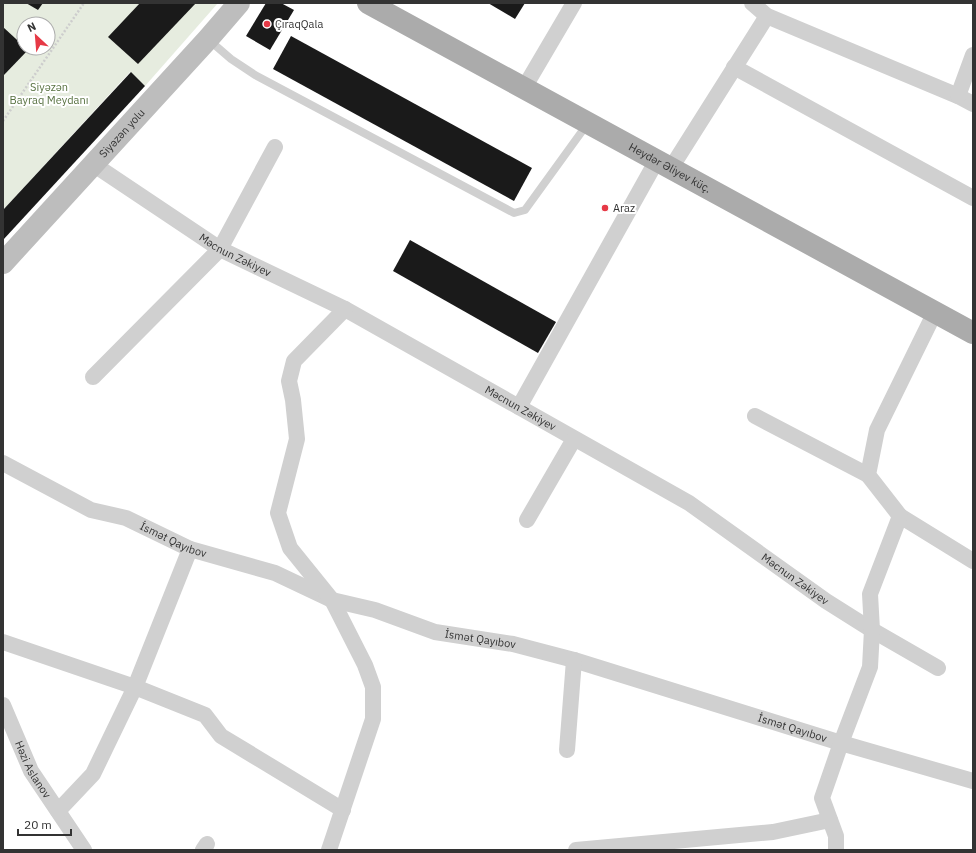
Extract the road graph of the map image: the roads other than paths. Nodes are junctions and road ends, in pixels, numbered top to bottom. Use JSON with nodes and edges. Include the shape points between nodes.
{"nodes":[{"id":1,"x":239,"y":3,"type":"edge"},
{"id":2,"x":368,"y":3,"type":"edge"},
{"id":3,"x":574,"y":3,"type":"edge"},
{"id":4,"x":752,"y":3,"type":"edge"},
{"id":5,"x":767,"y":16,"type":"junction"},
{"id":6,"x":208,"y":39,"type":"junction"},
{"id":7,"x":973,"y":55,"type":"edge"},
{"id":8,"x":734,"y":67,"type":"junction"},
{"id":9,"x":524,"y":88,"type":"junction"},
{"id":10,"x":958,"y":96,"type":"junction"},
{"id":11,"x":973,"y":104,"type":"edge"},
{"id":12,"x":588,"y":123,"type":"junction"},
{"id":13,"x":275,"y":147,"type":"dead end"},
{"id":14,"x":93,"y":164,"type":"junction"},
{"id":15,"x":664,"y":164,"type":"junction"},
{"id":16,"x":973,"y":198,"type":"edge"},
{"id":17,"x":220,"y":249,"type":"junction"},
{"id":18,"x":3,"y":262,"type":"edge"},
{"id":19,"x":345,"y":309,"type":"junction"},
{"id":20,"x":935,"y":312,"type":"junction"},
{"id":21,"x":973,"y":333,"type":"edge"},
{"id":22,"x":93,"y":376,"type":"dead end"},
{"id":23,"x":519,"y":407,"type":"junction"},
{"id":24,"x":756,"y":416,"type":"dead end"},
{"id":25,"x":574,"y":439,"type":"junction"},
{"id":26,"x":3,"y":463,"type":"edge"},
{"id":27,"x":868,"y":475,"type":"junction"},
{"id":28,"x":900,"y":516,"type":"junction"},
{"id":29,"x":527,"y":520,"type":"dead end"},
{"id":30,"x":190,"y":549,"type":"junction"},
{"id":31,"x":973,"y":561,"type":"edge"},
{"id":32,"x":332,"y":600,"type":"junction"},
{"id":33,"x":872,"y":630,"type":"junction"},
{"id":34,"x":3,"y":642,"type":"edge"},
{"id":35,"x":574,"y":660,"type":"junction"},
{"id":36,"x":938,"y":668,"type":"dead end"},
{"id":37,"x":135,"y":687,"type":"junction"},
{"id":38,"x":3,"y":704,"type":"edge"},
{"id":39,"x":841,"y":743,"type":"junction"},
{"id":40,"x":567,"y":750,"type":"dead end"},
{"id":41,"x":973,"y":781,"type":"edge"},
{"id":42,"x":343,"y":810,"type":"junction"},
{"id":43,"x":58,"y":811,"type":"junction"},
{"id":44,"x":830,"y":820,"type":"junction"},
{"id":45,"x":84,"y":850,"type":"edge"},
{"id":46,"x":329,"y":850,"type":"edge"},
{"id":47,"x":576,"y":850,"type":"edge"},
{"id":48,"x":836,"y":850,"type":"edge"}],
"edges":[{"from":1,"to":6,"type":"street","name":"Siyəzən yolu"},
{"from":2,"to":9,"type":"main road","name":"Heydər Əliyev küç."},
{"from":3,"to":9,"type":"street"},
{"from":4,"to":5,"type":"street"},
{"from":5,"to":8,"type":"street"},
{"from":5,"to":10,"type":"street"},
{"from":6,"to":12,"type":"lane","via":[[255,75],[514,213],[525,210]]},
{"from":6,"to":14,"type":"street","name":"Siyəzən yolu"},
{"from":7,"to":10,"type":"street"},
{"from":8,"to":15,"type":"street"},
{"from":8,"to":16,"type":"street"},
{"from":9,"to":12,"type":"main road","name":"Heydər Əliyev küç."},
{"from":10,"to":11,"type":"street"},
{"from":12,"to":15,"type":"main road","name":"Heydər Əliyev küç."},
{"from":13,"to":17,"type":"street"},
{"from":14,"to":17,"type":"street","name":"Məcnun Zəkiyev"},
{"from":14,"to":18,"type":"street","name":"Siyəzən yolu"},
{"from":15,"to":20,"type":"main road","name":"Heydər Əliyev küç."},
{"from":15,"to":23,"type":"street"},
{"from":17,"to":19,"type":"street","name":"Məcnun Zəkiyev"},
{"from":17,"to":22,"type":"street"},
{"from":19,"to":23,"type":"street","name":"Məcnun Zəkiyev"},
{"from":19,"to":32,"type":"street","via":[[294,360],[289,381],[297,439],[278,513],[290,548]]},
{"from":20,"to":21,"type":"main road","name":"Heydər Əliyev küç."},
{"from":20,"to":27,"type":"street","via":[[877,430]]},
{"from":23,"to":25,"type":"street","name":"Məcnun Zəkiyev"},
{"from":24,"to":27,"type":"street"},
{"from":25,"to":29,"type":"street"},
{"from":25,"to":33,"type":"street","name":"Məcnun Zəkiyev","via":[[689,503],[826,601]]},
{"from":26,"to":30,"type":"street","name":"İsmət Qayıbov","via":[[91,510],[126,518]]},
{"from":27,"to":28,"type":"street"},
{"from":28,"to":31,"type":"street"},
{"from":28,"to":33,"type":"street","via":[[870,594]]},
{"from":30,"to":32,"type":"street","name":"İsmət Qayıbov","via":[[276,572]]},
{"from":30,"to":37,"type":"street"},
{"from":32,"to":35,"type":"street","name":"İsmət Qayıbov","via":[[376,610],[435,632],[513,644]]},
{"from":32,"to":42,"type":"street","via":[[365,665],[373,687],[373,719]]},
{"from":33,"to":36,"type":"street","name":"Məcnun Zəkiyev"},
{"from":33,"to":39,"type":"street","via":[[870,667]]},
{"from":34,"to":37,"type":"street"},
{"from":35,"to":39,"type":"street","name":"İsmət Qayıbov"},
{"from":35,"to":40,"type":"street"},
{"from":37,"to":42,"type":"street","via":[[206,715],[221,736]]},
{"from":37,"to":43,"type":"street","via":[[93,774]]},
{"from":38,"to":43,"type":"street","name":"Həzi Aslanov","via":[[31,771]]},
{"from":39,"to":41,"type":"street","name":"İsmət Qayıbov"},
{"from":39,"to":44,"type":"street","via":[[822,798]]},
{"from":42,"to":46,"type":"street"},
{"from":43,"to":45,"type":"street","name":"Həzi Aslanov"},
{"from":44,"to":47,"type":"street","via":[[773,832]]},
{"from":44,"to":48,"type":"street","via":[[836,836]]}]}
